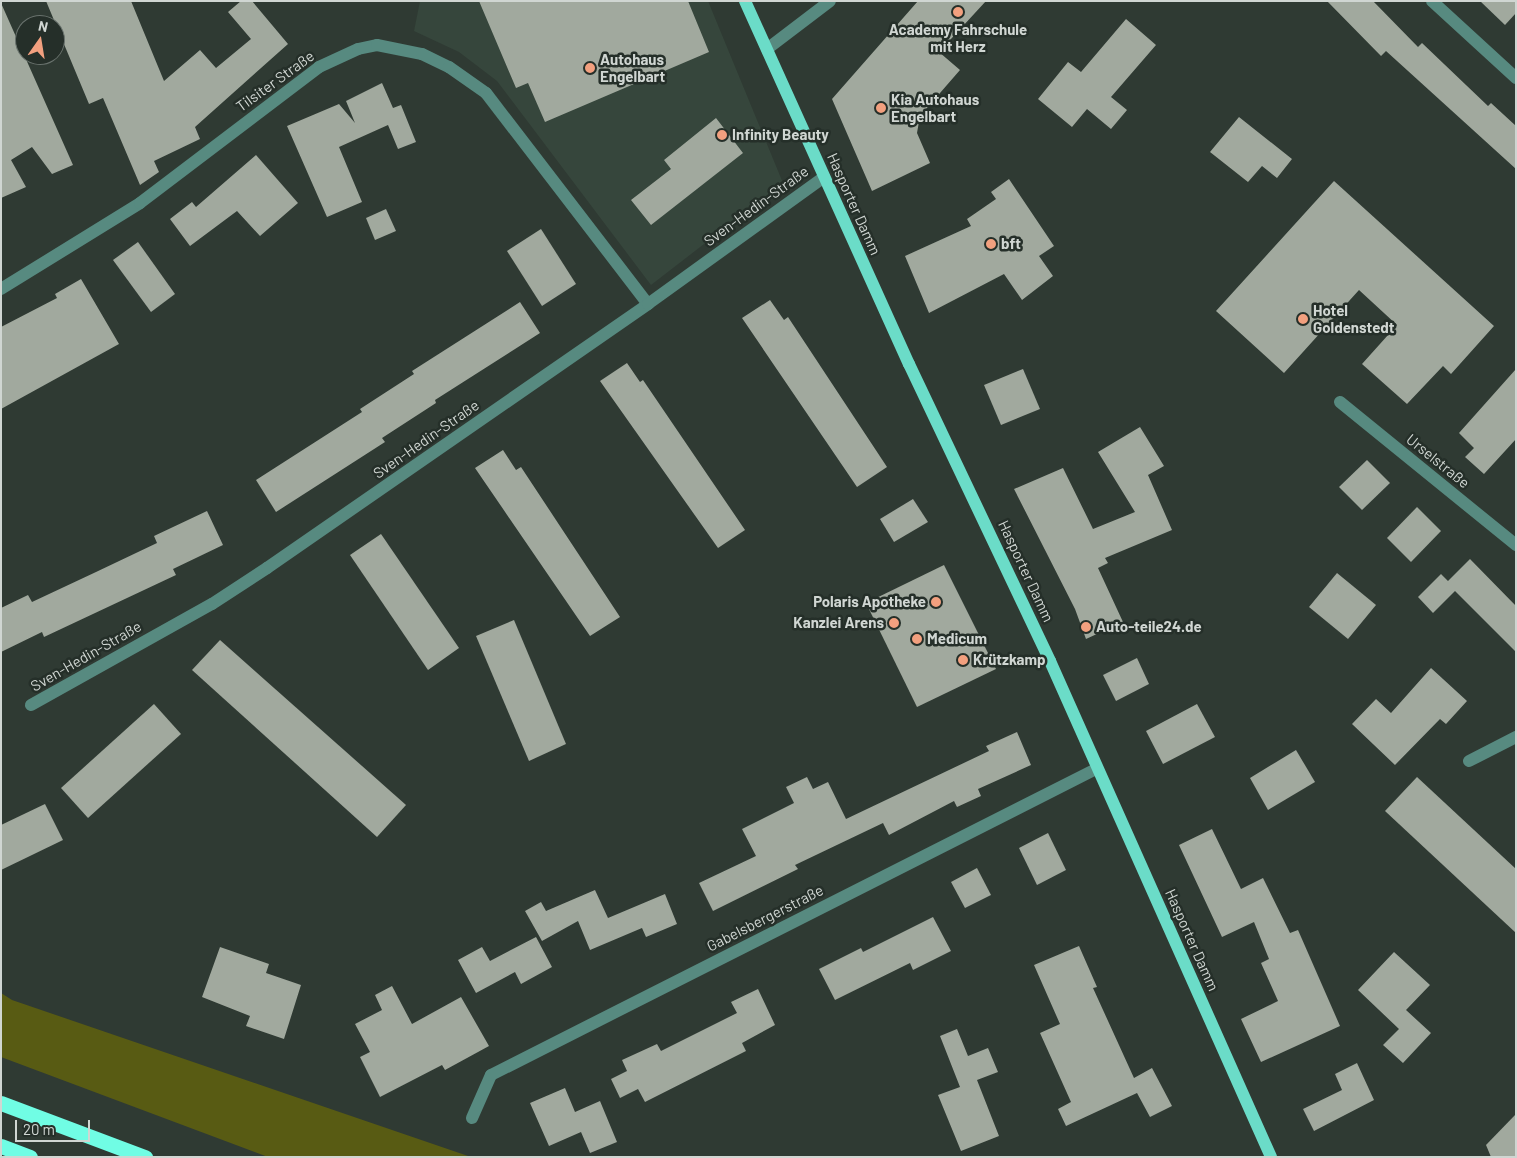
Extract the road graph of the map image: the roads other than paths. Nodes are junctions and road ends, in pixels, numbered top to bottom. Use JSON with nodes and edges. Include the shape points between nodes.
{"nodes":[{"id":1,"x":746,"y":1,"type":"edge"},
{"id":2,"x":830,"y":1,"type":"edge"},
{"id":3,"x":1432,"y":1,"type":"edge"},
{"id":4,"x":767,"y":49,"type":"junction"},
{"id":5,"x":1516,"y":78,"type":"edge"},
{"id":6,"x":824,"y":177,"type":"junction"},
{"id":7,"x":1,"y":289,"type":"edge"},
{"id":8,"x":648,"y":304,"type":"junction"},
{"id":9,"x":1340,"y":402,"type":"dead end"},
{"id":10,"x":1516,"y":545,"type":"edge"},
{"id":11,"x":31,"y":705,"type":"dead end"},
{"id":12,"x":1516,"y":737,"type":"edge"},
{"id":13,"x":1469,"y":761,"type":"dead end"},
{"id":14,"x":1096,"y":769,"type":"junction"},
{"id":15,"x":1,"y":1103,"type":"edge"},
{"id":16,"x":472,"y":1118,"type":"dead end"},
{"id":17,"x":1,"y":1146,"type":"edge"},
{"id":18,"x":30,"y":1157,"type":"edge"},
{"id":19,"x":145,"y":1157,"type":"edge"},
{"id":20,"x":1271,"y":1157,"type":"edge"}],
"edges":[{"from":1,"to":4,"type":"main road","name":"Hasporter Damm"},
{"from":2,"to":4,"type":"street"},
{"from":3,"to":5,"type":"street"},
{"from":4,"to":6,"type":"main road","name":"Hasporter Damm"},
{"from":6,"to":8,"type":"street","name":"Sven-Hedin-Straße"},
{"from":6,"to":14,"type":"main road","name":"Hasporter Damm","via":[[1050,662]]},
{"from":7,"to":8,"type":"street","name":"Tilsiter Straße","via":[[140,203],[319,67],[358,49],[377,45],[422,54],[449,67],[486,93]]},
{"from":8,"to":11,"type":"street","name":"Sven-Hedin-Straße","via":[[212,604]]},
{"from":9,"to":10,"type":"street","name":"Urselstraße"},
{"from":12,"to":13,"type":"street"},
{"from":14,"to":16,"type":"street","name":"Gabelsbergerstraße","via":[[491,1074]]},
{"from":14,"to":20,"type":"main road","name":"Hasporter Damm"},
{"from":15,"to":19,"type":"highway"},
{"from":17,"to":18,"type":"highway"}]}
